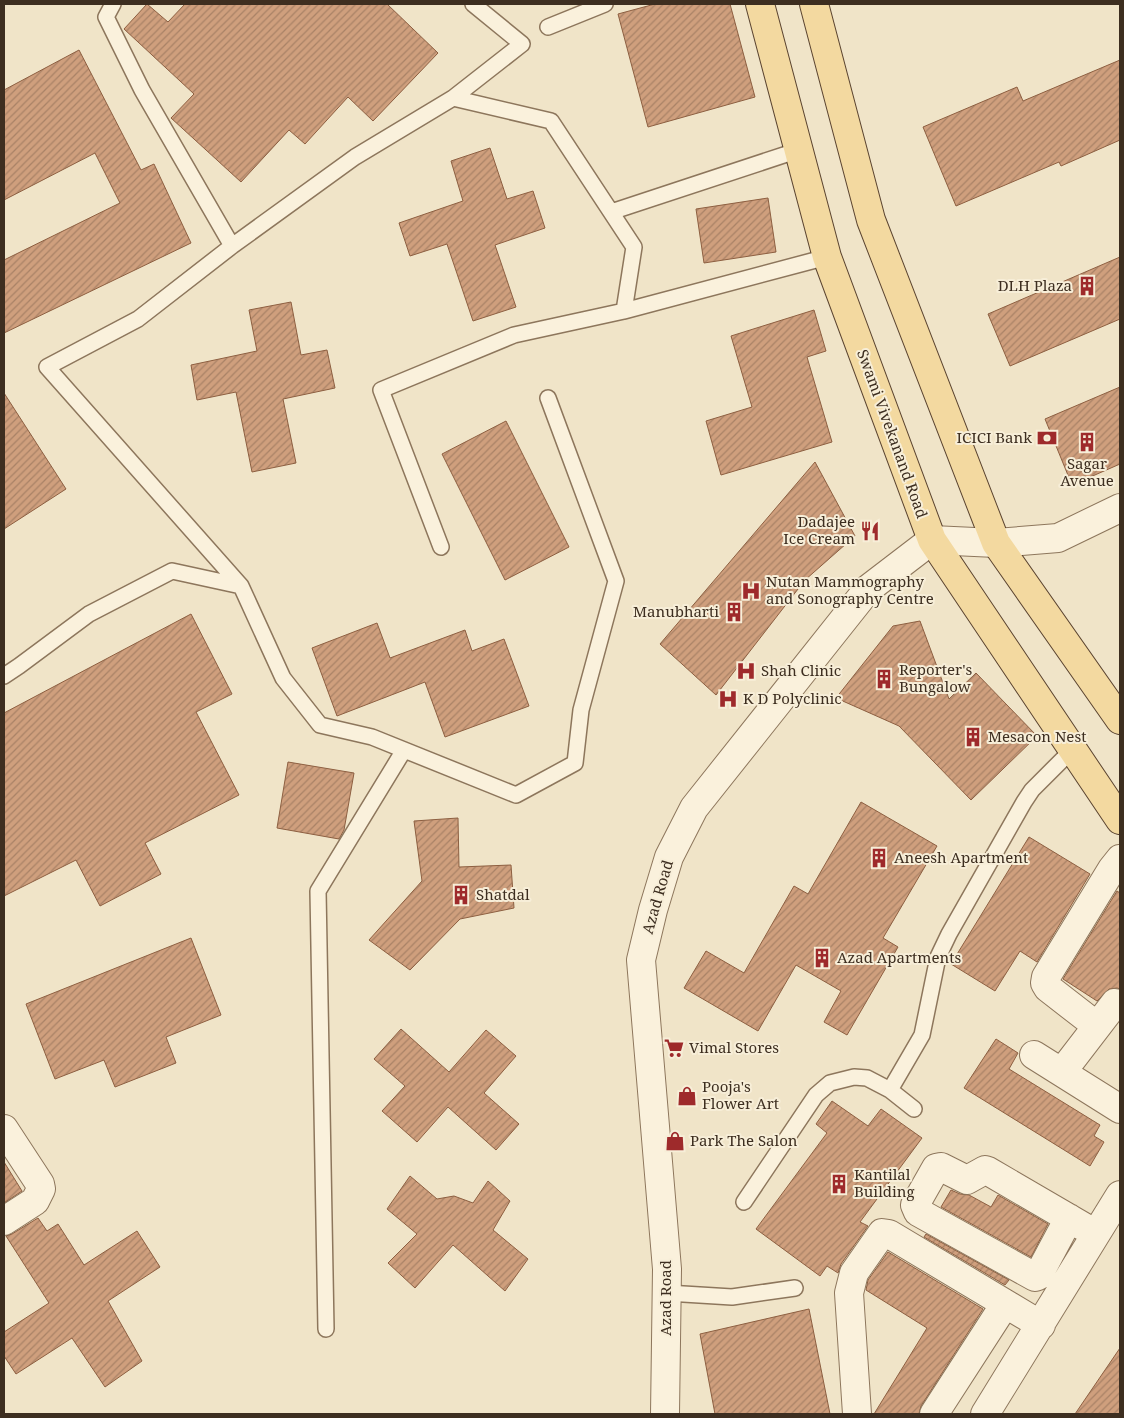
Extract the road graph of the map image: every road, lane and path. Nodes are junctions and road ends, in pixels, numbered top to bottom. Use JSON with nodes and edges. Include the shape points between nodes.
{"nodes":[{"id":1,"x":113,"y":4,"type":"edge"},
{"id":2,"x":473,"y":4,"type":"edge"},
{"id":3,"x":606,"y":4,"type":"edge"},
{"id":4,"x":760,"y":4,"type":"edge"},
{"id":5,"x":814,"y":4,"type":"edge"},
{"id":6,"x":548,"y":27,"type":"dead end"},
{"id":7,"x":453,"y":98,"type":"junction"},
{"id":8,"x":799,"y":150,"type":"junction"},
{"id":9,"x":612,"y":212,"type":"junction"},
{"id":10,"x":232,"y":246,"type":"junction"},
{"id":11,"x":827,"y":257,"type":"junction"},
{"id":12,"x":624,"y":311,"type":"junction"},
{"id":13,"x":548,"y":398,"type":"dead end"},
{"id":14,"x":1120,"y":508,"type":"edge"},
{"id":15,"x":932,"y":540,"type":"junction"},
{"id":16,"x":996,"y":543,"type":"junction"},
{"id":17,"x":441,"y":547,"type":"dead end"},
{"id":18,"x":241,"y":586,"type":"junction"},
{"id":19,"x":4,"y":676,"type":"edge"},
{"id":20,"x":1120,"y":720,"type":"edge"},
{"id":21,"x":1073,"y":749,"type":"junction"},
{"id":22,"x":404,"y":750,"type":"junction"},
{"id":23,"x":1120,"y":820,"type":"edge"},
{"id":24,"x":1120,"y":859,"type":"edge"},
{"id":25,"x":1115,"y":1003,"type":"dead end"},
{"id":26,"x":1096,"y":1026,"type":"junction"},
{"id":27,"x":1034,"y":1055,"type":"dead end"},
{"id":28,"x":1062,"y":1072,"type":"junction"},
{"id":29,"x":890,"y":1090,"type":"junction"},
{"id":30,"x":914,"y":1109,"type":"dead end"},
{"id":31,"x":1120,"y":1109,"type":"edge"},
{"id":32,"x":4,"y":1129,"type":"edge"},
{"id":33,"x":1120,"y":1195,"type":"edge"},
{"id":34,"x":744,"y":1202,"type":"dead end"},
{"id":35,"x":1069,"y":1218,"type":"junction"},
{"id":36,"x":4,"y":1222,"type":"edge"},
{"id":37,"x":1096,"y":1234,"type":"junction"},
{"id":38,"x":795,"y":1288,"type":"dead end"},
{"id":39,"x":667,"y":1294,"type":"junction"},
{"id":40,"x":1005,"y":1304,"type":"junction"},
{"id":41,"x":1041,"y":1325,"type":"junction"},
{"id":42,"x":326,"y":1329,"type":"dead end"},
{"id":43,"x":665,"y":1414,"type":"edge"},
{"id":44,"x":857,"y":1414,"type":"edge"},
{"id":45,"x":934,"y":1414,"type":"edge"},
{"id":46,"x":985,"y":1414,"type":"edge"}],
"edges":[{"from":1,"to":10,"type":"lane","via":[[106,17],[142,90]]},
{"from":2,"to":7,"type":"lane","via":[[522,44]]},
{"from":3,"to":6,"type":"lane"},
{"from":4,"to":8,"type":"main road","name":"Swami Vivekanand Road"},
{"from":5,"to":16,"type":"main road","via":[[871,220]]},
{"from":7,"to":9,"type":"lane","via":[[550,121]]},
{"from":7,"to":10,"type":"lane","via":[[355,157]]},
{"from":8,"to":9,"type":"lane"},
{"from":8,"to":11,"type":"main road","name":"Swami Vivekanand Road"},
{"from":9,"to":12,"type":"lane","via":[[634,246]]},
{"from":10,"to":18,"type":"lane","via":[[138,319],[47,368]]},
{"from":11,"to":12,"type":"lane"},
{"from":11,"to":15,"type":"main road","name":"Swami Vivekanand Road"},
{"from":12,"to":17,"type":"lane","via":[[514,335],[381,390]]},
{"from":13,"to":22,"type":"lane","via":[[616,581],[582,710],[575,763],[516,795]]},
{"from":14,"to":16,"type":"street","via":[[1058,538]]},
{"from":15,"to":16,"type":"street"},
{"from":15,"to":21,"type":"main road","name":"Swami Vivekanand Road"},
{"from":15,"to":39,"type":"street","name":"Azad Road","via":[[868,589],[694,808],[669,857],[641,960]]},
{"from":16,"to":20,"type":"main road"},
{"from":18,"to":19,"type":"lane","via":[[172,571],[89,614]]},
{"from":18,"to":22,"type":"lane","via":[[283,678],[320,726],[372,737]]},
{"from":21,"to":23,"type":"main road","name":"Swami Vivekanand Road"},
{"from":21,"to":29,"type":"lane","via":[[1032,790],[948,934],[938,957],[922,1035]]},
{"from":22,"to":42,"type":"lane","via":[[318,891]]},
{"from":24,"to":26,"type":"street","via":[[1045,983]]},
{"from":25,"to":26,"type":"street"},
{"from":26,"to":28,"type":"street"},
{"from":27,"to":28,"type":"street"},
{"from":28,"to":31,"type":"street"},
{"from":29,"to":30,"type":"lane"},
{"from":29,"to":34,"type":"lane","via":[[868,1078],[854,1077],[830,1083],[816,1096]]},
{"from":32,"to":36,"type":"street","via":[[41,1190],[34,1201]]},
{"from":33,"to":37,"type":"street"},
{"from":35,"to":35,"type":"street","via":[[985,1170],[967,1180],[941,1167],[936,1168],[915,1205],[918,1212],[1035,1277]]},
{"from":35,"to":37,"type":"street"},
{"from":37,"to":41,"type":"street"},
{"from":38,"to":39,"type":"lane","via":[[732,1297]]},
{"from":39,"to":43,"type":"street","name":"Azad Road"},
{"from":40,"to":41,"type":"street"},
{"from":40,"to":44,"type":"street","via":[[889,1234],[882,1233],[854,1274],[848,1293]]},
{"from":40,"to":45,"type":"street"},
{"from":41,"to":46,"type":"street"}]}
